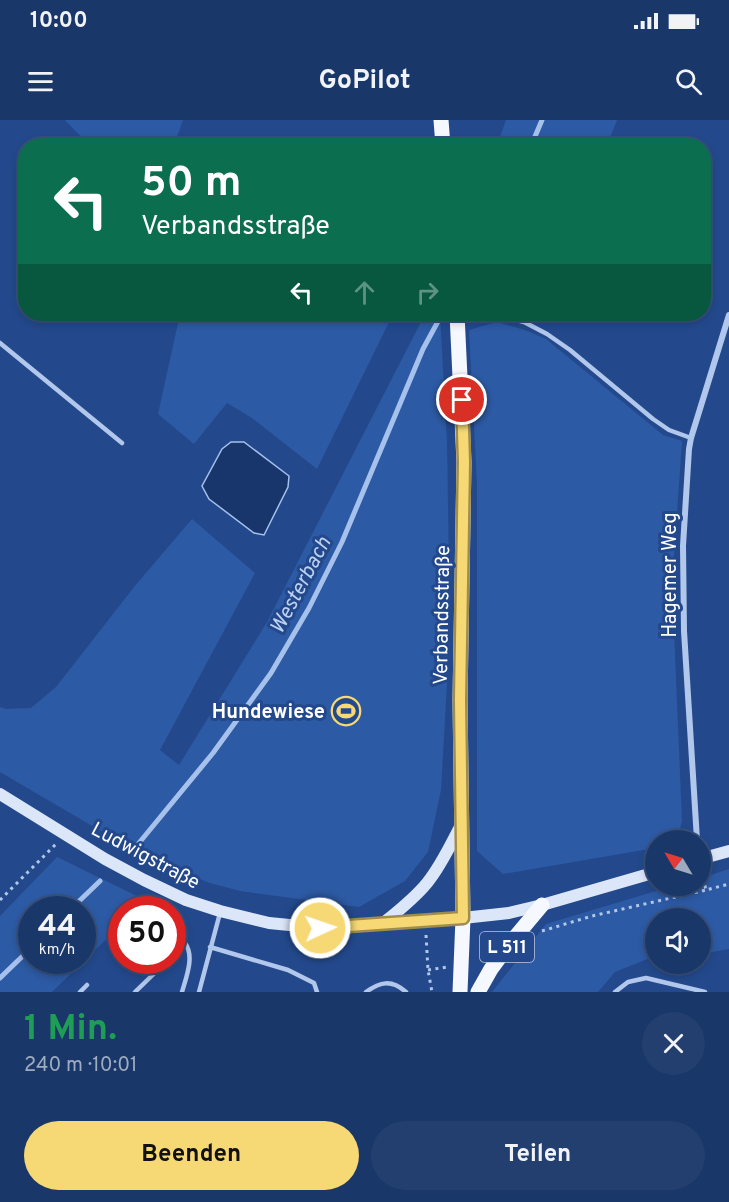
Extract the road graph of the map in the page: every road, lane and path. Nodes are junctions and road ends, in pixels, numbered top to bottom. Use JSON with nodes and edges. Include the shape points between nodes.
{"nodes":[{"id":1,"x":441,"y":120,"type":"edge"},
{"id":2,"x":442,"y":138,"type":"edge"},
{"id":3,"x":729,"y":315,"type":"edge"},
{"id":4,"x":458,"y":321,"type":"edge"},
{"id":5,"x":520,"y":321,"type":"edge"},
{"id":6,"x":0,"y":343,"type":"edge"},
{"id":7,"x":691,"y":438,"type":"junction"},
{"id":8,"x":122,"y":443,"type":"dead end"},
{"id":9,"x":0,"y":794,"type":"edge"},
{"id":10,"x":461,"y":825,"type":"junction"},
{"id":11,"x":696,"y":830,"type":"edge"},
{"id":12,"x":66,"y":834,"type":"junction"},
{"id":13,"x":729,"y":851,"type":"edge"},
{"id":14,"x":711,"y":856,"type":"edge"},
{"id":15,"x":645,"y":875,"type":"edge"},
{"id":16,"x":729,"y":884,"type":"edge"},
{"id":17,"x":711,"y":889,"type":"edge"},
{"id":18,"x":680,"y":896,"type":"edge"},
{"id":19,"x":0,"y":900,"type":"edge"},
{"id":20,"x":542,"y":905,"type":"junction"},
{"id":21,"x":220,"y":911,"type":"junction"},
{"id":22,"x":463,"y":918,"type":"junction"},
{"id":23,"x":426,"y":921,"type":"junction"},
{"id":24,"x":381,"y":925,"type":"junction"},
{"id":25,"x":542,"y":931,"type":"dead end"},
{"id":26,"x":186,"y":945,"type":"edge"},
{"id":27,"x":210,"y":947,"type":"junction"},
{"id":28,"x":460,"y":965,"type":"junction"},
{"id":29,"x":428,"y":970,"type":"junction"},
{"id":30,"x":154,"y":974,"type":"edge"},
{"id":31,"x":87,"y":985,"type":"dead end"},
{"id":32,"x":80,"y":992,"type":"edge"},
{"id":33,"x":135,"y":992,"type":"edge"},
{"id":34,"x":182,"y":992,"type":"edge"},
{"id":35,"x":199,"y":992,"type":"edge"},
{"id":36,"x":317,"y":992,"type":"edge"},
{"id":37,"x":366,"y":992,"type":"edge"},
{"id":38,"x":406,"y":992,"type":"edge"},
{"id":39,"x":432,"y":992,"type":"edge"},
{"id":40,"x":459,"y":992,"type":"edge"},
{"id":41,"x":478,"y":992,"type":"edge"},
{"id":42,"x":615,"y":992,"type":"edge"},
{"id":43,"x":705,"y":992,"type":"edge"}],
"edges":[{"from":1,"to":2,"type":"main road"},
{"from":3,"to":7,"type":"street","name":"Hagemer Weg"},
{"from":4,"to":10,"type":"main road","name":"Verbandsstraße","via":[[464,462]]},
{"from":5,"to":7,"type":"lane","via":[[570,350],[669,430]]},
{"from":6,"to":8,"type":"lane"},
{"from":7,"to":11,"type":"street","name":"Hagemer Weg","via":[[683,546],[684,631]]},
{"from":9,"to":12,"type":"main road","name":"Ludwigstraße"},
{"from":10,"to":22,"type":"main road","name":"Verbandsstraße"},
{"from":10,"to":24,"type":"main road","via":[[427,883]]},
{"from":12,"to":19,"type":"path"},
{"from":12,"to":21,"type":"main road","name":"Ludwigstraße","via":[[144,880]]},
{"from":13,"to":14,"type":"main road"},
{"from":15,"to":20,"type":"main road","number":"L 511"},
{"from":16,"to":17,"type":"path"},
{"from":18,"to":25,"type":"path"},
{"from":20,"to":22,"type":"main road","number":"L 511"},
{"from":20,"to":41,"type":"main road","number":"L 511","via":[[491,969]]},
{"from":21,"to":24,"type":"main road","name":"Ludwigstraße","via":[[269,923],[320,928]]},
{"from":21,"to":27,"type":"lane"},
{"from":22,"to":23,"type":"main road","name":"Ludwigstraße"},
{"from":22,"to":28,"type":"main road","number":"L 511"},
{"from":23,"to":24,"type":"main road","name":"Ludwigstraße"},
{"from":23,"to":29,"type":"path"},
{"from":26,"to":34,"type":"lane","via":[[190,954]]},
{"from":27,"to":35,"type":"lane"},
{"from":27,"to":36,"type":"lane","via":[[288,969],[315,983]]},
{"from":28,"to":29,"type":"path"},
{"from":28,"to":40,"type":"main road","number":"L 511"},
{"from":29,"to":39,"type":"path"},
{"from":30,"to":33,"type":"lane"},
{"from":31,"to":32,"type":"lane"},
{"from":37,"to":38,"type":"lane","via":[[378,984],[390,983]]},
{"from":42,"to":43,"type":"lane","via":[[628,982],[646,978]]}]}
